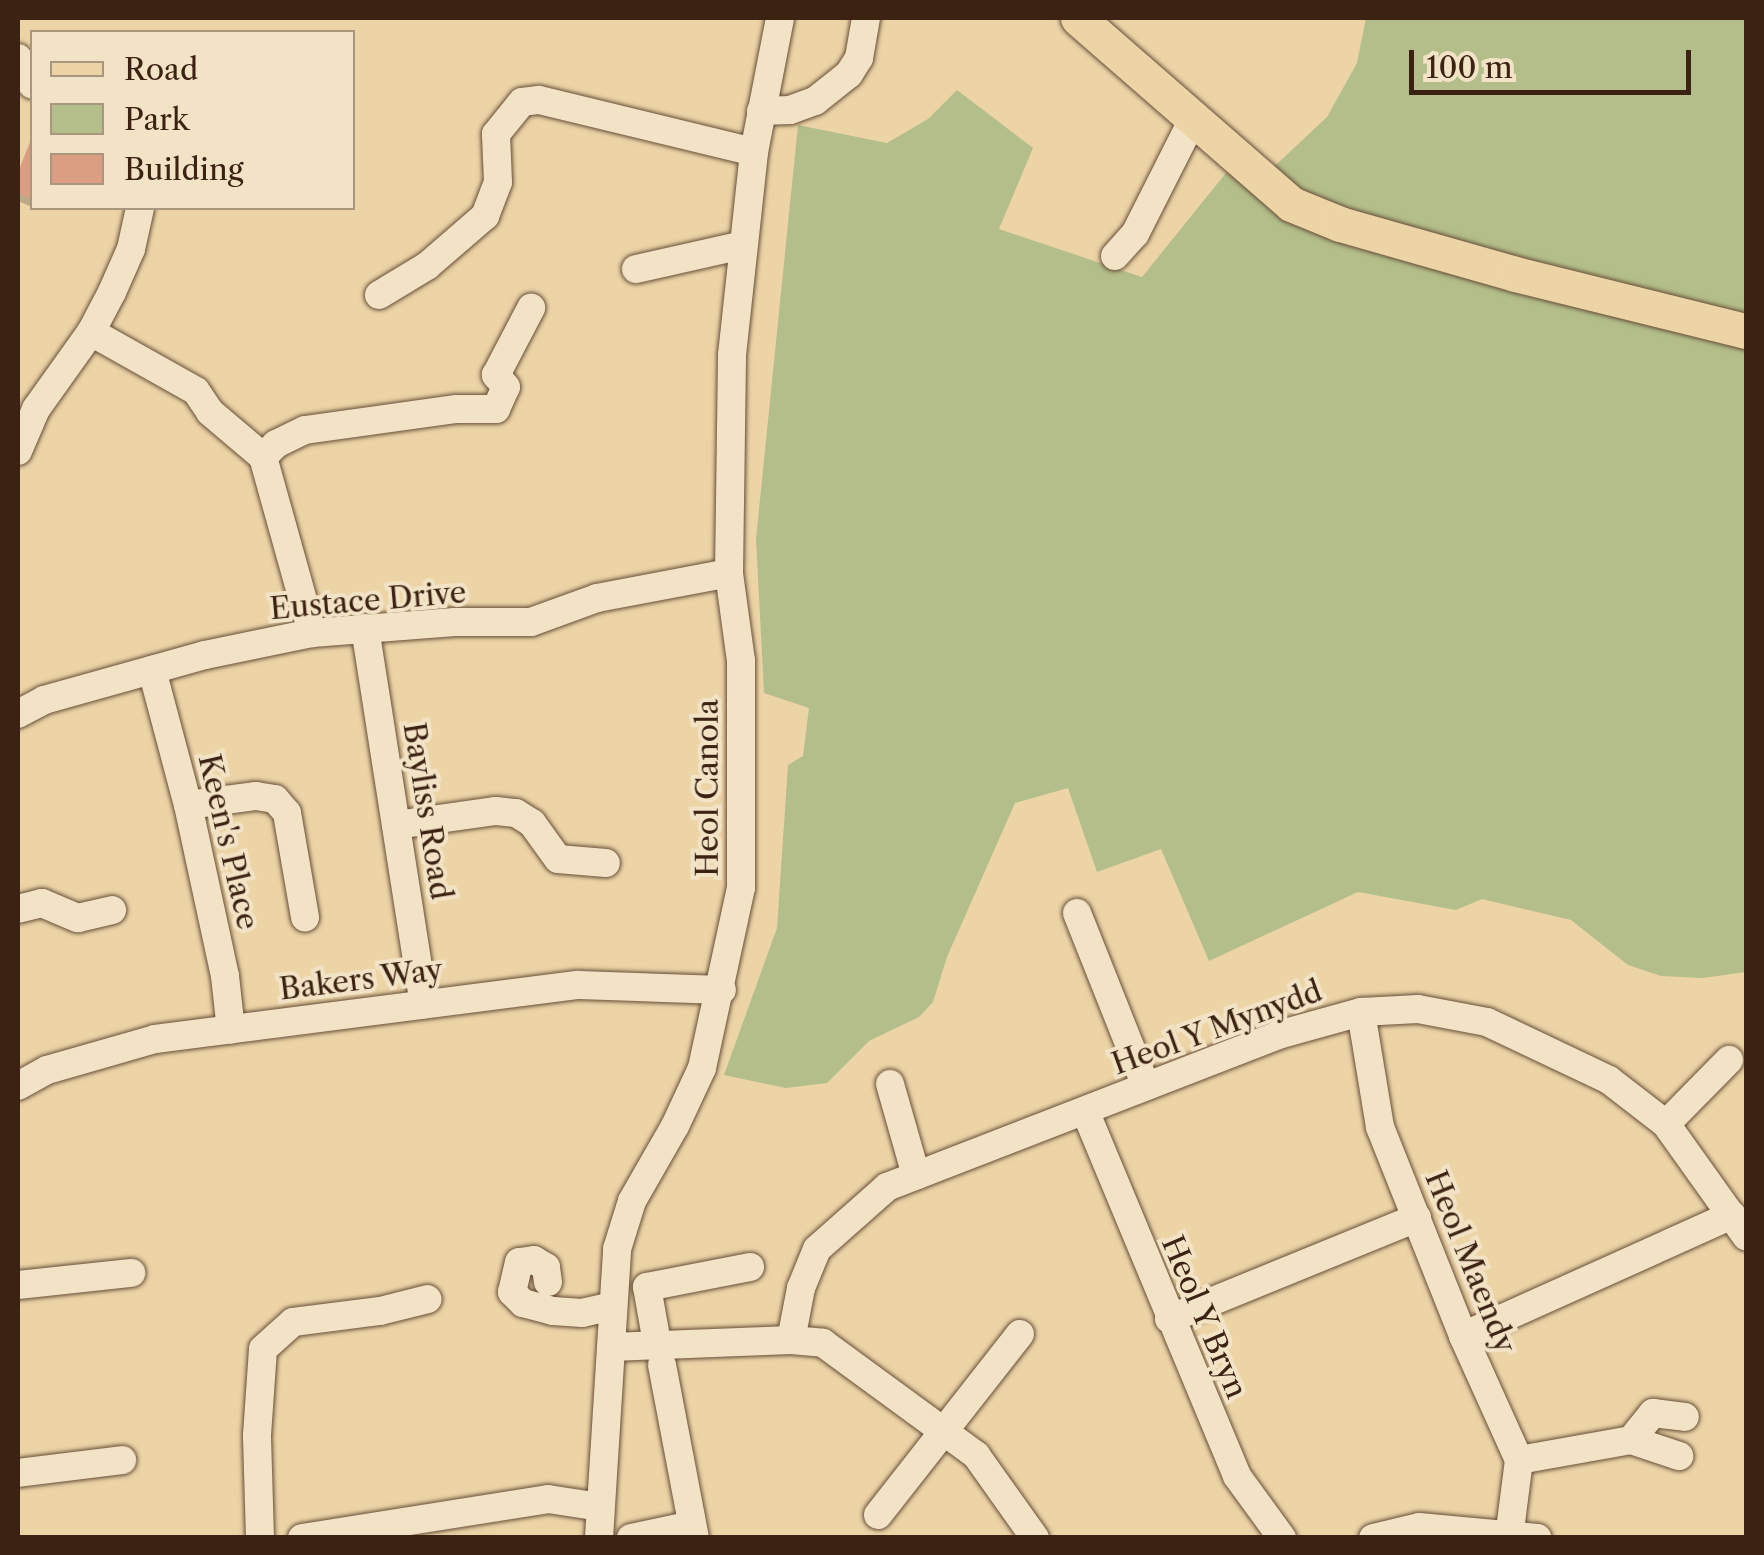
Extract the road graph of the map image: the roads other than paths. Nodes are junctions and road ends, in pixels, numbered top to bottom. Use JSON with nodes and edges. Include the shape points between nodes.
{"nodes":[{"id":1,"x":780,"y":18,"type":"edge"},
{"id":2,"x":866,"y":18,"type":"edge"},
{"id":3,"x":1078,"y":18,"type":"edge"},
{"id":4,"x":761,"y":111,"type":"junction"},
{"id":5,"x":1193,"y":119,"type":"junction"},
{"id":6,"x":754,"y":152,"type":"junction"},
{"id":7,"x":140,"y":210,"type":"edge"},
{"id":8,"x":743,"y":245,"type":"junction"},
{"id":9,"x":1115,"y":256,"type":"dead end"},
{"id":10,"x":636,"y":268,"type":"dead end"},
{"id":11,"x":378,"y":295,"type":"dead end"},
{"id":12,"x":530,"y":308,"type":"dead end"},
{"id":13,"x":1746,"y":331,"type":"edge"},
{"id":14,"x":91,"y":332,"type":"junction"},
{"id":15,"x":18,"y":451,"type":"edge"},
{"id":16,"x":263,"y":457,"type":"junction"},
{"id":17,"x":730,"y":573,"type":"junction"},
{"id":18,"x":364,"y":628,"type":"junction"},
{"id":19,"x":312,"y":633,"type":"junction"},
{"id":20,"x":152,"y":670,"type":"junction"},
{"id":21,"x":18,"y":714,"type":"edge"},
{"id":22,"x":188,"y":805,"type":"junction"},
{"id":23,"x":396,"y":826,"type":"junction"},
{"id":24,"x":606,"y":863,"type":"dead end"},
{"id":25,"x":18,"y":909,"type":"edge"},
{"id":26,"x":112,"y":910,"type":"dead end"},
{"id":27,"x":1077,"y":913,"type":"dead end"},
{"id":28,"x":306,"y":918,"type":"dead end"},
{"id":29,"x":722,"y":990,"type":"junction"},
{"id":30,"x":424,"y":1004,"type":"junction"},
{"id":31,"x":1361,"y":1012,"type":"junction"},
{"id":32,"x":231,"y":1030,"type":"junction"},
{"id":33,"x":1729,"y":1060,"type":"dead end"},
{"id":34,"x":890,"y":1084,"type":"dead end"},
{"id":35,"x":18,"y":1086,"type":"edge"},
{"id":36,"x":1146,"y":1086,"type":"junction"},
{"id":37,"x":1086,"y":1113,"type":"junction"},
{"id":38,"x":1666,"y":1124,"type":"junction"},
{"id":39,"x":916,"y":1175,"type":"junction"},
{"id":40,"x":1417,"y":1218,"type":"junction"},
{"id":41,"x":1739,"y":1225,"type":"edge"},
{"id":42,"x":750,"y":1267,"type":"dead end"},
{"id":43,"x":132,"y":1273,"type":"dead end"},
{"id":44,"x":548,"y":1282,"type":"dead end"},
{"id":45,"x":18,"y":1286,"type":"edge"},
{"id":46,"x":428,"y":1298,"type":"dead end"},
{"id":47,"x":613,"y":1306,"type":"junction"},
{"id":48,"x":1168,"y":1320,"type":"junction"},
{"id":49,"x":1020,"y":1334,"type":"dead end"},
{"id":50,"x":1463,"y":1336,"type":"junction"},
{"id":51,"x":791,"y":1340,"type":"junction"},
{"id":52,"x":611,"y":1347,"type":"junction"},
{"id":53,"x":657,"y":1369,"type":"junction"},
{"id":54,"x":1685,"y":1417,"type":"dead end"},
{"id":55,"x":942,"y":1430,"type":"junction"},
{"id":56,"x":1631,"y":1440,"type":"junction"},
{"id":57,"x":1679,"y":1456,"type":"dead end"},
{"id":58,"x":122,"y":1460,"type":"dead end"},
{"id":59,"x":1519,"y":1460,"type":"junction"},
{"id":60,"x":18,"y":1473,"type":"edge"},
{"id":61,"x":600,"y":1506,"type":"junction"},
{"id":62,"x":878,"y":1515,"type":"dead end"},
{"id":63,"x":694,"y":1531,"type":"edge"},
{"id":64,"x":1519,"y":1536,"type":"edge"},
{"id":65,"x":260,"y":1538,"type":"edge"},
{"id":66,"x":302,"y":1538,"type":"edge"},
{"id":67,"x":598,"y":1538,"type":"edge"},
{"id":68,"x":632,"y":1538,"type":"edge"},
{"id":69,"x":1035,"y":1538,"type":"edge"},
{"id":70,"x":1282,"y":1538,"type":"edge"},
{"id":71,"x":1373,"y":1538,"type":"edge"}],
"edges":[{"from":1,"to":4,"type":"street","name":"Heol Canola"},
{"from":2,"to":4,"type":"street","via":[[860,58],[849,74],[816,100]]},
{"from":3,"to":5,"type":"main road"},
{"from":4,"to":6,"type":"street","name":"Heol Canola"},
{"from":5,"to":9,"type":"street","via":[[1146,239]]},
{"from":5,"to":13,"type":"main road","via":[[1291,204],[1340,224]]},
{"from":6,"to":8,"type":"street","name":"Heol Canola"},
{"from":6,"to":11,"type":"street","via":[[539,100],[522,102],[496,134],[498,182],[485,216],[458,243]]},
{"from":7,"to":14,"type":"street","via":[[131,248]]},
{"from":8,"to":10,"type":"street"},
{"from":8,"to":17,"type":"street","name":"Heol Canola","via":[[732,355]]},
{"from":12,"to":16,"type":"street","via":[[496,375],[506,388],[496,409],[305,430]]},
{"from":14,"to":15,"type":"street","via":[[36,409]]},
{"from":14,"to":16,"type":"street","via":[[196,391],[210,412]]},
{"from":16,"to":19,"type":"street"},
{"from":17,"to":18,"type":"street","name":"Eustace Drive","via":[[597,598],[531,622]]},
{"from":17,"to":29,"type":"street","name":"Heol Canola","via":[[744,822],[741,888]]},
{"from":18,"to":19,"type":"street","name":"Eustace Drive"},
{"from":18,"to":23,"type":"street","name":"Bayliss Road"},
{"from":19,"to":20,"type":"street","name":"Eustace Drive"},
{"from":20,"to":21,"type":"street","name":"Eustace Drive","via":[[44,700]]},
{"from":20,"to":22,"type":"street","name":"Keen's Place"},
{"from":22,"to":28,"type":"street","via":[[275,799],[288,813]]},
{"from":22,"to":32,"type":"street","name":"Keen's Place","via":[[226,976]]},
{"from":23,"to":24,"type":"street","via":[[516,813],[532,823],[558,859]]},
{"from":23,"to":30,"type":"street","name":"Bayliss Road"},
{"from":25,"to":26,"type":"street","via":[[42,904],[78,918]]},
{"from":27,"to":36,"type":"street"},
{"from":29,"to":30,"type":"street","name":"Bakers Way","via":[[579,986]]},
{"from":29,"to":47,"type":"street","name":"Heol Canola","via":[[690,1096],[623,1222]]},
{"from":30,"to":32,"type":"street","name":"Bakers Way"},
{"from":31,"to":36,"type":"street","name":"Heol Y Mynydd","via":[[1278,1035]]},
{"from":31,"to":38,"type":"street","name":"Heol Y Mynydd","via":[[1418,1009],[1487,1022],[1609,1080]]},
{"from":31,"to":40,"type":"street","name":"Heol Maendy","via":[[1380,1127]]},
{"from":32,"to":35,"type":"street","name":"Bakers Way","via":[[155,1039],[48,1070]]},
{"from":33,"to":38,"type":"street"},
{"from":34,"to":39,"type":"street"},
{"from":36,"to":37,"type":"street","name":"Heol Y Mynydd"},
{"from":37,"to":39,"type":"street","name":"Heol Y Mynydd"},
{"from":37,"to":48,"type":"street","name":"Heol Y Bryn"},
{"from":38,"to":41,"type":"street","name":"Heol Y Mynydd"},
{"from":39,"to":51,"type":"street","name":"Heol Y Mynydd","via":[[887,1187],[817,1249]]},
{"from":40,"to":48,"type":"street"},
{"from":40,"to":50,"type":"street","name":"Heol Maendy"},
{"from":41,"to":50,"type":"street"},
{"from":42,"to":53,"type":"street","via":[[647,1286]]},
{"from":43,"to":45,"type":"street"},
{"from":44,"to":47,"type":"street","via":[[546,1268],[534,1260],[519,1262],[512,1292],[523,1303],[553,1311]]},
{"from":46,"to":65,"type":"street","via":[[292,1322],[263,1349]]},
{"from":47,"to":52,"type":"street","name":"Heol Canola"},
{"from":48,"to":70,"type":"street","name":"Heol Y Bryn","via":[[1237,1476]]},
{"from":49,"to":55,"type":"street"},
{"from":50,"to":59,"type":"street","name":"Heol Maendy"},
{"from":51,"to":53,"type":"street"},
{"from":51,"to":55,"type":"street","via":[[824,1344]]},
{"from":52,"to":53,"type":"street"},
{"from":52,"to":61,"type":"street","name":"Heol Canola"},
{"from":53,"to":63,"type":"street"},
{"from":54,"to":56,"type":"street","via":[[1653,1413]]},
{"from":55,"to":62,"type":"street"},
{"from":55,"to":69,"type":"street","via":[[976,1455]]},
{"from":56,"to":57,"type":"street"},
{"from":56,"to":59,"type":"street"},
{"from":58,"to":60,"type":"street"},
{"from":59,"to":64,"type":"street","name":"Heol Maendy"},
{"from":61,"to":66,"type":"street","via":[[548,1499]]},
{"from":61,"to":67,"type":"street","name":"Heol Canola"},
{"from":63,"to":68,"type":"street"},
{"from":64,"to":71,"type":"street","via":[[1420,1527]]}]}
